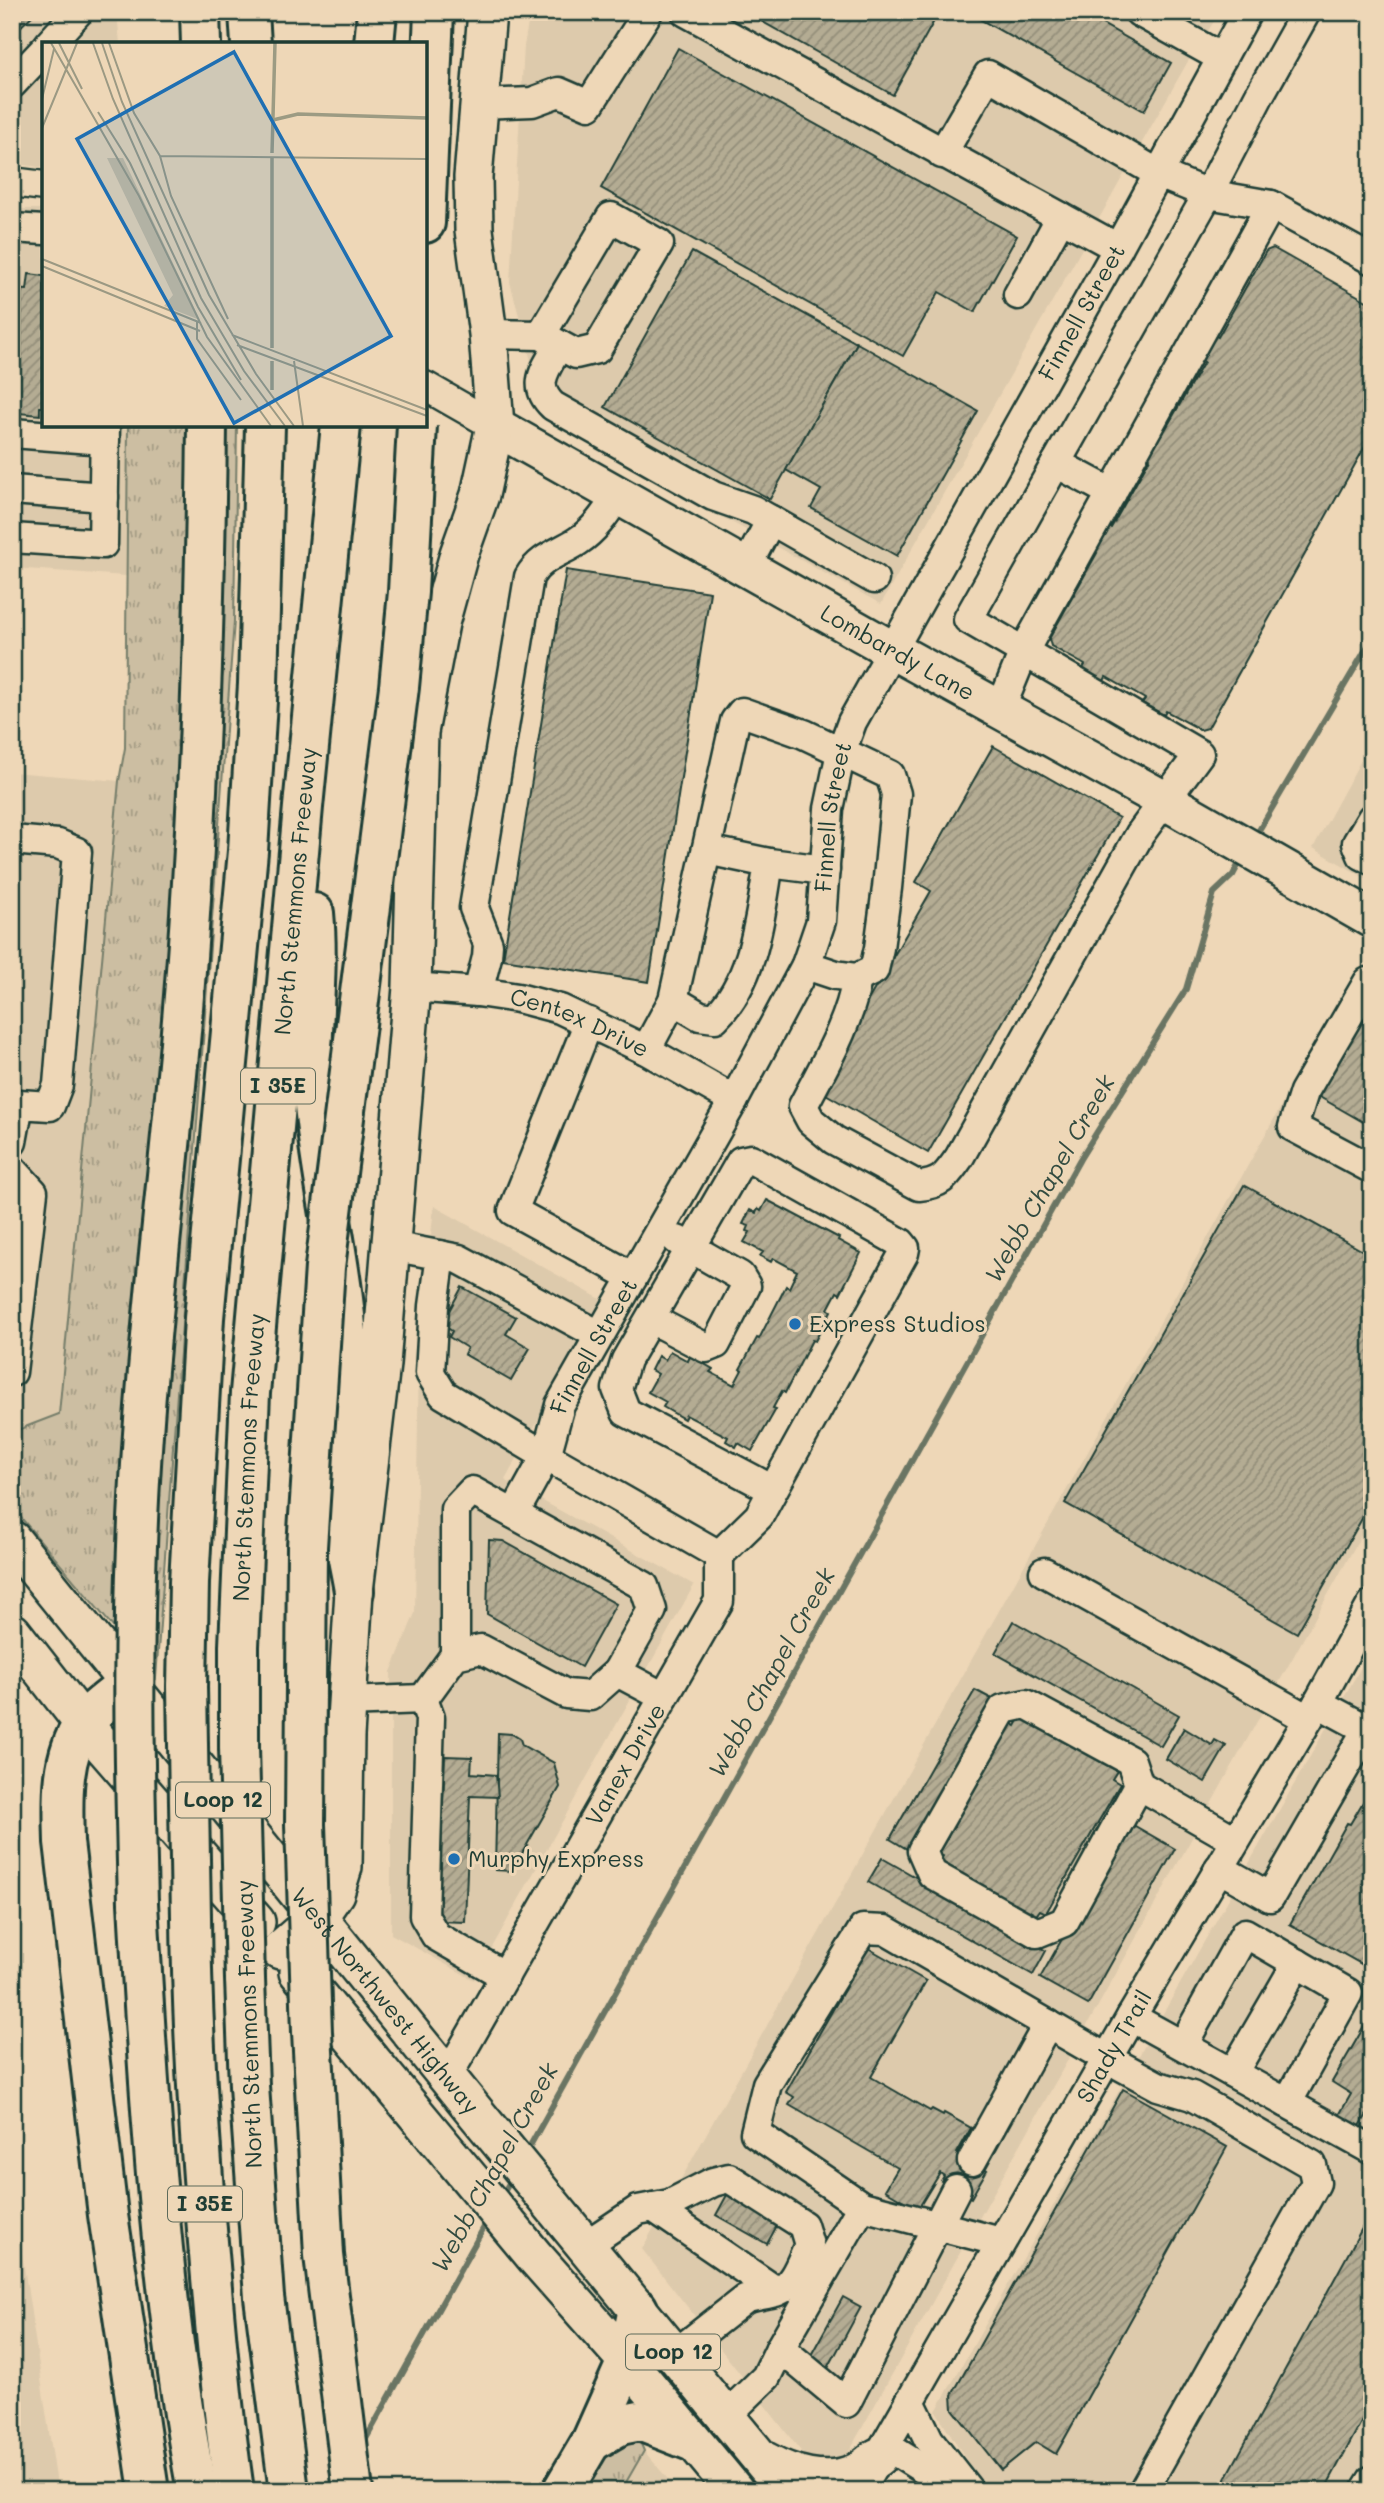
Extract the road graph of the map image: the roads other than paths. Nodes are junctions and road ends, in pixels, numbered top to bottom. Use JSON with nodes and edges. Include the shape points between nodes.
{"nodes":[{"id":1,"x":78,"y":12,"type":"edge"},
{"id":2,"x":200,"y":12,"type":"edge"},
{"id":3,"x":249,"y":12,"type":"edge"},
{"id":4,"x":377,"y":12,"type":"edge"},
{"id":5,"x":434,"y":12,"type":"edge"},
{"id":6,"x":487,"y":12,"type":"edge"},
{"id":7,"x":648,"y":12,"type":"edge"},
{"id":8,"x":686,"y":12,"type":"edge"},
{"id":9,"x":1139,"y":12,"type":"edge"},
{"id":10,"x":1247,"y":12,"type":"edge"},
{"id":11,"x":1306,"y":12,"type":"edge"},
{"id":12,"x":1180,"y":22,"type":"edge"},
{"id":13,"x":51,"y":42,"type":"edge"},
{"id":14,"x":201,"y":42,"type":"edge"},
{"id":15,"x":251,"y":42,"type":"edge"},
{"id":16,"x":374,"y":42,"type":"edge"},
{"id":17,"x":42,"y":52,"type":"edge"},
{"id":18,"x":1222,"y":58,"type":"junction"},
{"id":19,"x":12,"y":84,"type":"edge"},
{"id":20,"x":480,"y":104,"type":"junction"},
{"id":21,"x":942,"y":154,"type":"junction"},
{"id":22,"x":1159,"y":174,"type":"junction"},
{"id":23,"x":427,"y":176,"type":"edge"},
{"id":24,"x":12,"y":182,"type":"edge"},
{"id":25,"x":42,"y":186,"type":"edge"},
{"id":26,"x":1209,"y":194,"type":"junction"},
{"id":27,"x":1271,"y":205,"type":"junction"},
{"id":28,"x":1061,"y":217,"type":"junction"},
{"id":29,"x":12,"y":228,"type":"edge"},
{"id":30,"x":42,"y":230,"type":"edge"},
{"id":31,"x":1118,"y":248,"type":"junction"},
{"id":32,"x":1372,"y":260,"type":"edge"},
{"id":33,"x":1018,"y":295,"type":"dead end"},
{"id":34,"x":488,"y":334,"type":"junction"},
{"id":35,"x":550,"y":340,"type":"junction"},
{"id":36,"x":427,"y":387,"type":"edge"},
{"id":37,"x":495,"y":426,"type":"junction"},
{"id":38,"x":207,"y":427,"type":"edge"},
{"id":39,"x":265,"y":427,"type":"edge"},
{"id":40,"x":341,"y":427,"type":"edge"},
{"id":41,"x":416,"y":427,"type":"edge"},
{"id":42,"x":12,"y":433,"type":"edge"},
{"id":43,"x":105,"y":433,"type":"edge"},
{"id":44,"x":604,"y":435,"type":"junction"},
{"id":45,"x":545,"y":454,"type":"junction"},
{"id":46,"x":1056,"y":463,"type":"junction"},
{"id":47,"x":582,"y":474,"type":"junction"},
{"id":48,"x":12,"y":490,"type":"edge"},
{"id":49,"x":1112,"y":493,"type":"junction"},
{"id":50,"x":480,"y":495,"type":"junction"},
{"id":51,"x":618,"y":495,"type":"junction"},
{"id":52,"x":104,"y":498,"type":"junction"},
{"id":53,"x":771,"y":520,"type":"junction"},
{"id":54,"x":12,"y":538,"type":"edge"},
{"id":55,"x":746,"y":567,"type":"junction"},
{"id":56,"x":874,"y":579,"type":"dead end"},
{"id":57,"x":892,"y":650,"type":"junction"},
{"id":58,"x":1024,"y":651,"type":"junction"},
{"id":59,"x":1000,"y":710,"type":"junction"},
{"id":60,"x":841,"y":752,"type":"junction"},
{"id":61,"x":1166,"y":801,"type":"junction"},
{"id":62,"x":303,"y":807,"type":"junction"},
{"id":63,"x":1372,"y":818,"type":"edge"},
{"id":64,"x":12,"y":840,"type":"edge"},
{"id":65,"x":707,"y":850,"type":"junction"},
{"id":66,"x":1372,"y":860,"type":"edge"},
{"id":67,"x":769,"y":863,"type":"junction"},
{"id":68,"x":825,"y":870,"type":"junction"},
{"id":69,"x":1372,"y":919,"type":"edge"},
{"id":70,"x":806,"y":965,"type":"junction"},
{"id":71,"x":857,"y":978,"type":"junction"},
{"id":72,"x":1372,"y":984,"type":"edge"},
{"id":73,"x":412,"y":987,"type":"junction"},
{"id":74,"x":478,"y":992,"type":"junction"},
{"id":75,"x":673,"y":1000,"type":"junction"},
{"id":76,"x":589,"y":1022,"type":"junction"},
{"id":77,"x":646,"y":1050,"type":"junction"},
{"id":78,"x":16,"y":1100,"type":"edge"},
{"id":79,"x":734,"y":1100,"type":"junction"},
{"id":80,"x":12,"y":1142,"type":"edge"},
{"id":81,"x":12,"y":1169,"type":"edge"},
{"id":82,"x":1372,"y":1169,"type":"edge"},
{"id":83,"x":21,"y":1224,"type":"edge"},
{"id":84,"x":659,"y":1231,"type":"junction"},
{"id":85,"x":391,"y":1246,"type":"junction"},
{"id":86,"x":691,"y":1248,"type":"junction"},
{"id":87,"x":441,"y":1255,"type":"junction"},
{"id":88,"x":633,"y":1277,"type":"junction"},
{"id":89,"x":651,"y":1319,"type":"junction"},
{"id":90,"x":599,"y":1335,"type":"junction"},
{"id":91,"x":12,"y":1372,"type":"edge"},
{"id":92,"x":546,"y":1456,"type":"junction"},
{"id":93,"x":773,"y":1490,"type":"junction"},
{"id":94,"x":514,"y":1514,"type":"junction"},
{"id":95,"x":12,"y":1540,"type":"edge"},
{"id":96,"x":719,"y":1555,"type":"junction"},
{"id":97,"x":1044,"y":1572,"type":"dead end"},
{"id":98,"x":354,"y":1591,"type":"junction"},
{"id":99,"x":1372,"y":1604,"type":"edge"},
{"id":100,"x":12,"y":1632,"type":"edge"},
{"id":101,"x":455,"y":1655,"type":"junction"},
{"id":102,"x":617,"y":1672,"type":"junction"},
{"id":103,"x":128,"y":1683,"type":"junction"},
{"id":104,"x":664,"y":1697,"type":"junction"},
{"id":105,"x":424,"y":1699,"type":"junction"},
{"id":106,"x":347,"y":1702,"type":"junction"},
{"id":107,"x":1313,"y":1711,"type":"junction"},
{"id":108,"x":83,"y":1723,"type":"junction"},
{"id":109,"x":1370,"y":1727,"type":"edge"},
{"id":110,"x":1139,"y":1785,"type":"junction"},
{"id":111,"x":1235,"y":1840,"type":"junction"},
{"id":112,"x":1219,"y":1868,"type":"junction"},
{"id":113,"x":319,"y":1916,"type":"junction"},
{"id":114,"x":280,"y":1950,"type":"junction"},
{"id":115,"x":1297,"y":1964,"type":"junction"},
{"id":116,"x":505,"y":1976,"type":"junction"},
{"id":117,"x":1131,"y":2017,"type":"junction"},
{"id":118,"x":1048,"y":2024,"type":"junction"},
{"id":119,"x":1182,"y":2045,"type":"junction"},
{"id":120,"x":1108,"y":2059,"type":"junction"},
{"id":121,"x":1233,"y":2073,"type":"junction"},
{"id":122,"x":447,"y":2077,"type":"junction"},
{"id":123,"x":1287,"y":2103,"type":"junction"},
{"id":124,"x":1372,"y":2150,"type":"edge"},
{"id":125,"x":972,"y":2161,"type":"dead end"},
{"id":126,"x":956,"y":2189,"type":"dead end"},
{"id":127,"x":862,"y":2206,"type":"junction"},
{"id":128,"x":653,"y":2207,"type":"junction"},
{"id":129,"x":937,"y":2225,"type":"junction"},
{"id":130,"x":1001,"y":2242,"type":"junction"},
{"id":131,"x":586,"y":2245,"type":"junction"},
{"id":132,"x":776,"y":2291,"type":"junction"},
{"id":133,"x":638,"y":2309,"type":"junction"},
{"id":134,"x":779,"y":2348,"type":"junction"},
{"id":135,"x":675,"y":2354,"type":"junction"},
{"id":136,"x":627,"y":2361,"type":"junction"},
{"id":137,"x":910,"y":2401,"type":"junction"},
{"id":138,"x":726,"y":2416,"type":"junction"},
{"id":139,"x":691,"y":2441,"type":"junction"},
{"id":140,"x":591,"y":2442,"type":"junction"},
{"id":141,"x":881,"y":2451,"type":"junction"},
{"id":142,"x":762,"y":2459,"type":"junction"},
{"id":143,"x":1372,"y":2480,"type":"edge"},
{"id":144,"x":149,"y":2491,"type":"edge"},
{"id":145,"x":197,"y":2491,"type":"edge"},
{"id":146,"x":234,"y":2491,"type":"edge"},
{"id":147,"x":289,"y":2491,"type":"edge"},
{"id":148,"x":353,"y":2491,"type":"edge"},
{"id":149,"x":562,"y":2491,"type":"edge"},
{"id":150,"x":735,"y":2491,"type":"edge"},
{"id":151,"x":788,"y":2491,"type":"edge"},
{"id":152,"x":859,"y":2491,"type":"edge"},
{"id":153,"x":947,"y":2491,"type":"edge"},
{"id":154,"x":969,"y":2491,"type":"edge"},
{"id":155,"x":1143,"y":2491,"type":"edge"},
{"id":156,"x":1365,"y":2491,"type":"edge"}],
"edges":[{"from":1,"to":13,"type":"street"},
{"from":2,"to":14,"type":"highway"},
{"from":3,"to":15,"type":"highway"},
{"from":4,"to":16,"type":"highway"},
{"from":5,"to":23,"type":"highway"},
{"from":6,"to":20,"type":"main road","name":"North Stemmons Freeway"},
{"from":7,"to":20,"type":"street","via":[[589,106],[559,92],[532,102]]},
{"from":8,"to":21,"type":"street"},
{"from":9,"to":12,"type":"street"},
{"from":10,"to":18,"type":"street","name":"Finnell Street"},
{"from":11,"to":26,"type":"street"},
{"from":12,"to":18,"type":"street"},
{"from":17,"to":19,"type":"street"},
{"from":18,"to":22,"type":"street","name":"Finnell Street"},
{"from":20,"to":34,"type":"main road","name":"North Stemmons Freeway","via":[[474,229]]},
{"from":21,"to":22,"type":"street","via":[[988,75]]},
{"from":21,"to":28,"type":"street"},
{"from":22,"to":26,"type":"street"},
{"from":22,"to":31,"type":"street","name":"Finnell Street"},
{"from":24,"to":25,"type":"street"},
{"from":26,"to":27,"type":"street"},
{"from":26,"to":46,"type":"street"},
{"from":27,"to":32,"type":"street"},
{"from":27,"to":49,"type":"street"},
{"from":28,"to":31,"type":"street"},
{"from":28,"to":33,"type":"street"},
{"from":29,"to":30,"type":"street"},
{"from":31,"to":57,"type":"street","name":"Finnell Street"},
{"from":34,"to":35,"type":"street"},
{"from":34,"to":37,"type":"main road","name":"North Stemmons Freeway"},
{"from":35,"to":35,"type":"street","via":[[611,217],[659,244],[597,349],[576,354]]},
{"from":35,"to":44,"type":"street","via":[[540,380],[544,397]]},
{"from":36,"to":37,"type":"street","name":"Lombardy Lane"},
{"from":37,"to":45,"type":"main road","name":"Lombardy Lane"},
{"from":37,"to":50,"type":"main road","name":"North Stemmons Freeway"},
{"from":38,"to":145,"type":"highway","bridge":true,"via":[[197,821],[136,1546],[138,1903],[147,2071],[163,2259]]},
{"from":39,"to":146,"type":"highway","number":"I 35E","bridge":true,"via":[[248,851],[204,1318],[187,1687],[192,1979],[205,2203]]},
{"from":40,"to":62,"type":"highway","name":"North Stemmons Freeway","number":"I 35E"},
{"from":41,"to":148,"type":"highway","bridge":true,"via":[[399,687],[325,1267],[307,1547],[305,1824],[312,2032],[324,2255]]},
{"from":42,"to":43,"type":"street"},
{"from":43,"to":52,"type":"street"},
{"from":44,"to":47,"type":"street"},
{"from":44,"to":53,"type":"street","via":[[713,496]]},
{"from":45,"to":47,"type":"main road","name":"Lombardy Lane"},
{"from":45,"to":50,"type":"main road","via":[[498,473]]},
{"from":46,"to":49,"type":"street"},
{"from":46,"to":58,"type":"street","via":[[968,619]]},
{"from":47,"to":51,"type":"main road","name":"Lombardy Lane"},
{"from":48,"to":52,"type":"street"},
{"from":49,"to":58,"type":"street"},
{"from":50,"to":73,"type":"main road","name":"North Stemmons Freeway","via":[[440,623],[422,708]]},
{"from":51,"to":55,"type":"main road","name":"Lombardy Lane"},
{"from":51,"to":74,"type":"street","via":[[592,530],[545,558],[529,577],[474,908],[488,944]]},
{"from":52,"to":54,"type":"street","via":[[103,544]]},
{"from":53,"to":55,"type":"street"},
{"from":53,"to":56,"type":"street"},
{"from":55,"to":57,"type":"main road","name":"Lombardy Lane"},
{"from":57,"to":59,"type":"main road","name":"Lombardy Lane"},
{"from":57,"to":60,"type":"street","name":"Finnell Street","via":[[852,722]]},
{"from":58,"to":59,"type":"street"},
{"from":58,"to":61,"type":"street","via":[[1199,754]]},
{"from":59,"to":61,"type":"main road","name":"Lombardy Lane"},
{"from":60,"to":65,"type":"street","via":[[742,712],[735,721]]},
{"from":60,"to":68,"type":"street","name":"Finnell Street","via":[[829,810]]},
{"from":60,"to":71,"type":"street","via":[[890,775],[896,793],[879,948],[874,970]]},
{"from":61,"to":69,"type":"main road","name":"Lombardy Lane"},
{"from":61,"to":71,"type":"street","via":[[1140,834],[959,1158],[945,1178],[933,1185],[919,1186],[834,1140],[811,1121],[803,1106],[843,1026]]},
{"from":62,"to":98,"type":"highway","via":[[316,940],[314,1104],[349,1375],[341,1505]]},
{"from":62,"to":147,"type":"highway","name":"North Stemmons Freeway","number":"I 35E","bridge":true,"via":[[250,1393],[239,1646],[249,2085],[264,2297]]},
{"from":63,"to":66,"type":"street","via":[[1357,843],[1362,855]]},
{"from":64,"to":78,"type":"street","via":[[58,844],[77,852],[58,1085],[50,1106]]},
{"from":65,"to":67,"type":"street"},
{"from":65,"to":75,"type":"street"},
{"from":67,"to":68,"type":"street"},
{"from":67,"to":75,"type":"street","via":[[756,941],[728,1005],[715,1018],[700,1016]]},
{"from":68,"to":70,"type":"street","name":"Finnell Street","via":[[821,921]]},
{"from":70,"to":71,"type":"street"},
{"from":70,"to":79,"type":"street","name":"Finnell Street"},
{"from":72,"to":82,"type":"street","via":[[1368,982],[1304,1092],[1293,1127]]},
{"from":73,"to":74,"type":"street","name":"Centex Drive"},
{"from":73,"to":85,"type":"main road","name":"North Stemmons Freeway"},
{"from":74,"to":76,"type":"street","name":"Centex Drive","via":[[560,1009]]},
{"from":75,"to":77,"type":"street"},
{"from":76,"to":77,"type":"street","name":"Centex Drive"},
{"from":76,"to":88,"type":"street","via":[[513,1211]]},
{"from":77,"to":79,"type":"street","name":"Centex Drive"},
{"from":78,"to":80,"type":"street"},
{"from":79,"to":84,"type":"street","name":"Finnell Street"},
{"from":81,"to":83,"type":"street","via":[[33,1192]]},
{"from":83,"to":91,"type":"street"},
{"from":84,"to":86,"type":"street"},
{"from":84,"to":88,"type":"street","name":"Finnell Street"},
{"from":85,"to":87,"type":"street"},
{"from":85,"to":98,"type":"main road","name":"North Stemmons Freeway"},
{"from":86,"to":89,"type":"street"},
{"from":86,"to":89,"type":"street","via":[[740,1276],[746,1286],[716,1344],[706,1348]]},
{"from":86,"to":93,"type":"street","via":[[746,1158],[905,1248]]},
{"from":87,"to":90,"type":"street","via":[[459,1259]]},
{"from":87,"to":92,"type":"street","via":[[430,1373],[443,1394]]},
{"from":88,"to":90,"type":"street","name":"Finnell Street"},
{"from":89,"to":93,"type":"street","via":[[626,1360],[617,1389],[626,1412]]},
{"from":90,"to":92,"type":"street","name":"Finnell Street","via":[[559,1405]]},
{"from":92,"to":94,"type":"street","name":"Finnell Street"},
{"from":92,"to":96,"type":"street"},
{"from":93,"to":96,"type":"street","via":[[759,1516]]},
{"from":94,"to":101,"type":"street","via":[[472,1491],[455,1509]]},
{"from":94,"to":102,"type":"street","via":[[644,1586],[652,1610]]},
{"from":95,"to":103,"type":"main road","name":"West Northwest Highway","number":"Loop 12"},
{"from":96,"to":104,"type":"street","name":"Vanex Drive","via":[[719,1601]]},
{"from":97,"to":107,"type":"street"},
{"from":98,"to":106,"type":"main road","name":"North Stemmons Freeway"},
{"from":99,"to":107,"type":"street","name":"Shady Trail"},
{"from":100,"to":108,"type":"main road","name":"West Northwest Highway","number":"Loop 12"},
{"from":101,"to":102,"type":"street","via":[[481,1649],[566,1695],[590,1696]]},
{"from":101,"to":105,"type":"street"},
{"from":102,"to":104,"type":"street"},
{"from":103,"to":108,"type":"highway"},
{"from":103,"to":113,"type":"main road","name":"West Northwest Highway","number":"Loop 12"},
{"from":104,"to":116,"type":"street","name":"Vanex Drive"},
{"from":105,"to":106,"type":"street"},
{"from":105,"to":116,"type":"street","via":[[430,1718],[424,1916],[436,1936]]},
{"from":106,"to":113,"type":"main road","name":"North Stemmons Freeway","via":[[343,1867],[335,1894]]},
{"from":107,"to":109,"type":"street"},
{"from":107,"to":111,"type":"street","name":"Shady Trail"},
{"from":108,"to":114,"type":"main road","name":"West Northwest Highway","number":"Loop 12"},
{"from":108,"to":144,"type":"highway","via":[[66,1766],[65,1842],[108,2215]]},
{"from":109,"to":112,"type":"street","via":[[1270,1897]]},
{"from":110,"to":110,"type":"street","via":[[1131,1761],[1026,1704],[1003,1709],[922,1851],[932,1874],[1037,1934],[1063,1922]]},
{"from":110,"to":111,"type":"street"},
{"from":111,"to":112,"type":"street","name":"Shady Trail"},
{"from":112,"to":117,"type":"street","name":"Shady Trail"},
{"from":113,"to":114,"type":"main road","name":"North Stemmons Freeway"},
{"from":113,"to":122,"type":"main road","name":"West Northwest Highway","number":"Loop 12"},
{"from":114,"to":136,"type":"main road","name":"West Northwest Highway","number":"Loop 12"},
{"from":115,"to":119,"type":"street","via":[[1245,1933]]},
{"from":115,"to":121,"type":"street"},
{"from":115,"to":123,"type":"street","via":[[1348,1993]]},
{"from":116,"to":122,"type":"street","name":"Vanex Drive"},
{"from":117,"to":119,"type":"street"},
{"from":117,"to":120,"type":"street","name":"Shady Trail"},
{"from":118,"to":120,"type":"street"},
{"from":118,"to":125,"type":"street"},
{"from":118,"to":127,"type":"street","via":[[886,1930],[863,1929],[767,2084],[755,2133]]},
{"from":119,"to":121,"type":"street"},
{"from":120,"to":130,"type":"street","name":"Shady Trail"},
{"from":120,"to":155,"type":"street","via":[[1158,2086],[1192,2096],[1312,2165],[1316,2183]]},
{"from":121,"to":123,"type":"street"},
{"from":122,"to":131,"type":"main road","name":"West Northwest Highway","number":"Loop 12"},
{"from":123,"to":124,"type":"street"},
{"from":126,"to":129,"type":"street"},
{"from":127,"to":129,"type":"street"},
{"from":127,"to":134,"type":"street"},
{"from":128,"to":131,"type":"street","via":[[638,2210]]},
{"from":128,"to":132,"type":"street"},
{"from":128,"to":132,"type":"street","via":[[729,2178],[803,2225],[809,2245],[790,2284]]},
{"from":129,"to":130,"type":"street"},
{"from":129,"to":134,"type":"street","via":[[846,2403]]},
{"from":130,"to":137,"type":"street","name":"Shady Trail"},
{"from":131,"to":133,"type":"main road","name":"West Northwest Highway","number":"Loop 12"},
{"from":132,"to":135,"type":"street","via":[[745,2299]]},
{"from":133,"to":135,"type":"main road","name":"West Northwest Highway","number":"Loop 12"},
{"from":133,"to":136,"type":"highway"},
{"from":134,"to":138,"type":"street","via":[[766,2377]]},
{"from":135,"to":138,"type":"main road","name":"West Northwest Highway","number":"Loop 12"},
{"from":136,"to":139,"type":"main road","name":"West Northwest Highway","number":"Loop 12"},
{"from":136,"to":140,"type":"highway"},
{"from":137,"to":141,"type":"street","name":"Shady Trail"},
{"from":137,"to":154,"type":"street","via":[[929,2440]]},
{"from":138,"to":142,"type":"main road","name":"West Northwest Highway","number":"Loop 12"},
{"from":139,"to":140,"type":"highway","via":[[640,2421],[620,2425]]},
{"from":139,"to":150,"type":"main road","name":"West Northwest Highway","number":"Loop 12"},
{"from":140,"to":149,"type":"highway"},
{"from":141,"to":142,"type":"main road","via":[[854,2473],[840,2477],[811,2478],[782,2471]]},
{"from":141,"to":152,"type":"street","name":"Shady Trail"},
{"from":141,"to":153,"type":"street","via":[[931,2474]]},
{"from":142,"to":151,"type":"main road","name":"West Northwest Highway","number":"Loop 12"},
{"from":143,"to":156,"type":"street"}]}
